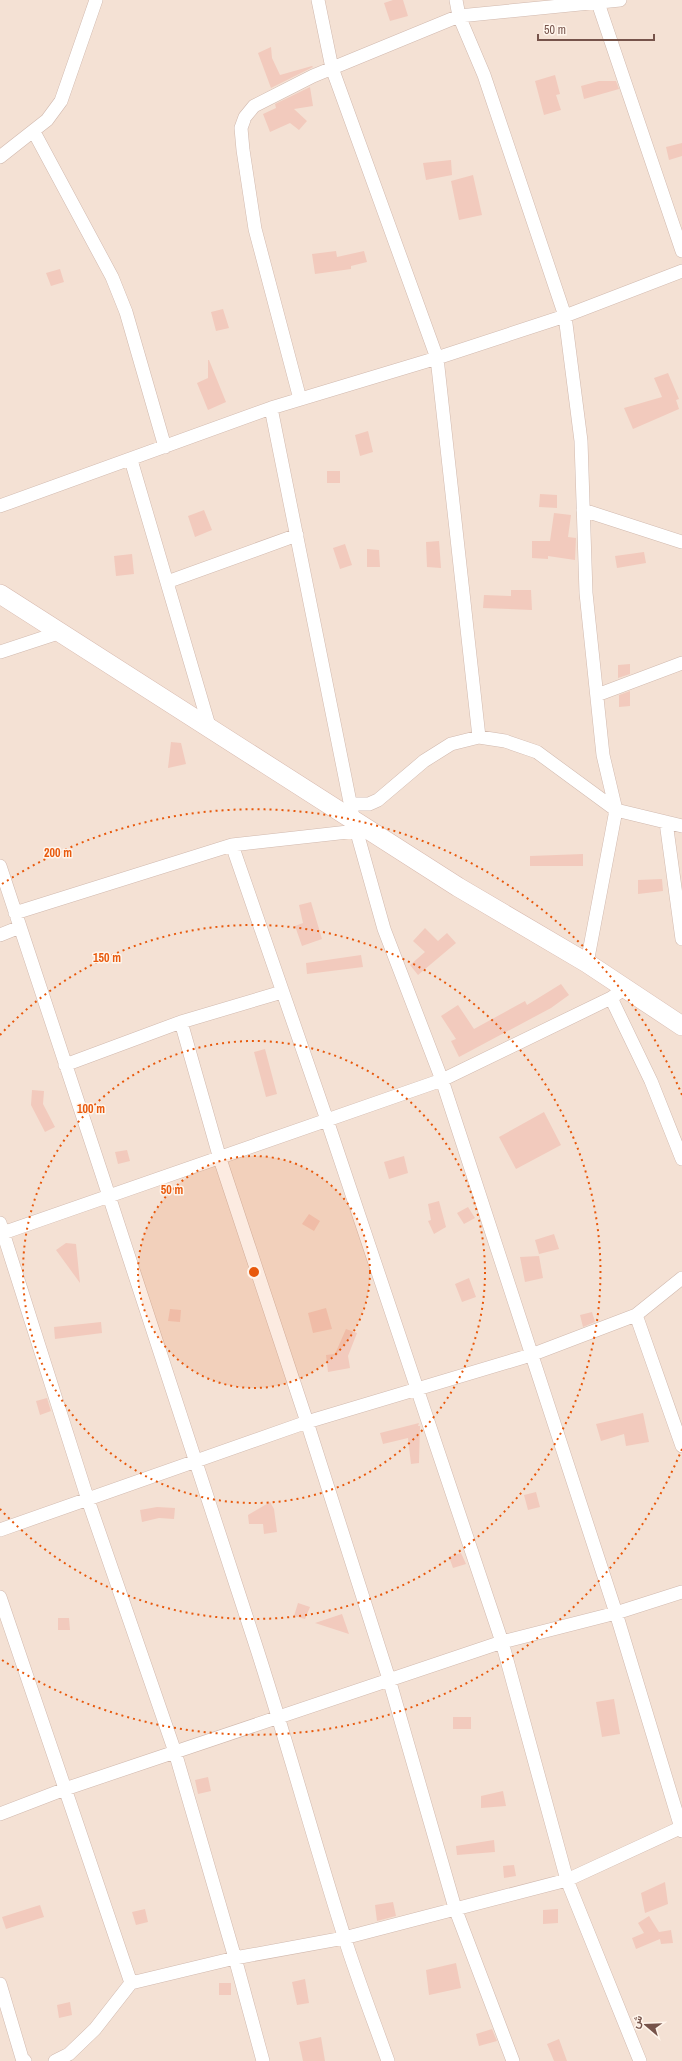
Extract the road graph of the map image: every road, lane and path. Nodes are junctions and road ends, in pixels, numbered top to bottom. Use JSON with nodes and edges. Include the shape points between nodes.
{"nodes":[{"id":1,"x":96,"y":0,"type":"edge"},
{"id":2,"x":318,"y":0,"type":"edge"},
{"id":3,"x":456,"y":0,"type":"edge"},
{"id":4,"x":620,"y":0,"type":"edge"},
{"id":5,"x":598,"y":1,"type":"edge"},
{"id":6,"x":460,"y":16,"type":"junction"},
{"id":7,"x":332,"y":68,"type":"junction"},
{"id":8,"x":34,"y":132,"type":"junction"},
{"id":9,"x":0,"y":157,"type":"edge"},
{"id":10,"x":682,"y":251,"type":"edge"},
{"id":11,"x":682,"y":271,"type":"edge"},
{"id":12,"x":565,"y":316,"type":"junction"},
{"id":13,"x":437,"y":358,"type":"junction"},
{"id":14,"x":300,"y":399,"type":"junction"},
{"id":15,"x":271,"y":408,"type":"junction"},
{"id":16,"x":165,"y":447,"type":"junction"},
{"id":17,"x":130,"y":460,"type":"junction"},
{"id":18,"x":0,"y":506,"type":"edge"},
{"id":19,"x":583,"y":510,"type":"junction"},
{"id":20,"x":297,"y":535,"type":"junction"},
{"id":21,"x":682,"y":542,"type":"edge"},
{"id":22,"x":166,"y":582,"type":"junction"},
{"id":23,"x":0,"y":594,"type":"edge"},
{"id":24,"x":58,"y":633,"type":"junction"},
{"id":25,"x":0,"y":652,"type":"edge"},
{"id":26,"x":682,"y":663,"type":"edge"},
{"id":27,"x":597,"y":695,"type":"junction"},
{"id":28,"x":210,"y":729,"type":"junction"},
{"id":29,"x":479,"y":737,"type":"junction"},
{"id":30,"x":616,"y":810,"type":"junction"},
{"id":31,"x":354,"y":819,"type":"junction"},
{"id":32,"x":666,"y":822,"type":"junction"},
{"id":33,"x":682,"y":826,"type":"edge"},
{"id":34,"x":232,"y":845,"type":"junction"},
{"id":35,"x":0,"y":866,"type":"edge"},
{"id":36,"x":15,"y":913,"type":"junction"},
{"id":37,"x":20,"y":927,"type":"junction"},
{"id":38,"x":0,"y":935,"type":"edge"},
{"id":39,"x":682,"y":939,"type":"edge"},
{"id":40,"x":588,"y":963,"type":"junction"},
{"id":41,"x":282,"y":992,"type":"junction"},
{"id":42,"x":618,"y":994,"type":"junction"},
{"id":43,"x":181,"y":1022,"type":"junction"},
{"id":44,"x":682,"y":1026,"type":"edge"},
{"id":45,"x":65,"y":1066,"type":"junction"},
{"id":46,"x":442,"y":1080,"type":"junction"},
{"id":47,"x":327,"y":1120,"type":"junction"},
{"id":48,"x":220,"y":1158,"type":"junction"},
{"id":49,"x":682,"y":1159,"type":"edge"},
{"id":50,"x":111,"y":1196,"type":"junction"},
{"id":51,"x":1,"y":1230,"type":"edge"},
{"id":52,"x":682,"y":1278,"type":"edge"},
{"id":53,"x":636,"y":1315,"type":"junction"},
{"id":54,"x":530,"y":1355,"type":"junction"},
{"id":55,"x":416,"y":1389,"type":"junction"},
{"id":56,"x":307,"y":1422,"type":"junction"},
{"id":57,"x":682,"y":1446,"type":"edge"},
{"id":58,"x":197,"y":1461,"type":"junction"},
{"id":59,"x":88,"y":1500,"type":"junction"},
{"id":60,"x":0,"y":1530,"type":"edge"},
{"id":61,"x":682,"y":1592,"type":"edge"},
{"id":62,"x":0,"y":1597,"type":"edge"},
{"id":63,"x":616,"y":1613,"type":"junction"},
{"id":64,"x":502,"y":1642,"type":"junction"},
{"id":65,"x":389,"y":1679,"type":"junction"},
{"id":66,"x":279,"y":1717,"type":"junction"},
{"id":67,"x":174,"y":1752,"type":"junction"},
{"id":68,"x":65,"y":1789,"type":"junction"},
{"id":69,"x":0,"y":1814,"type":"edge"},
{"id":70,"x":682,"y":1828,"type":"edge"},
{"id":71,"x":567,"y":1880,"type":"junction"},
{"id":72,"x":455,"y":1908,"type":"junction"},
{"id":73,"x":344,"y":1938,"type":"junction"},
{"id":74,"x":235,"y":1958,"type":"junction"},
{"id":75,"x":131,"y":1983,"type":"junction"},
{"id":76,"x":0,"y":1984,"type":"edge"},
{"id":77,"x":25,"y":2061,"type":"edge"},
{"id":78,"x":55,"y":2061,"type":"edge"},
{"id":79,"x":263,"y":2061,"type":"edge"},
{"id":80,"x":388,"y":2061,"type":"edge"},
{"id":81,"x":513,"y":2061,"type":"edge"},
{"id":82,"x":640,"y":2061,"type":"edge"}],
"edges":[{"from":1,"to":8,"type":"street","via":[[61,101],[48,120]]},
{"from":2,"to":7,"type":"street"},
{"from":3,"to":6,"type":"street"},
{"from":4,"to":5,"type":"street"},
{"from":5,"to":6,"type":"street"},
{"from":5,"to":10,"type":"street"},
{"from":6,"to":7,"type":"street"},
{"from":6,"to":12,"type":"street","via":[[484,75]]},
{"from":7,"to":13,"type":"street"},
{"from":7,"to":14,"type":"street","via":[[254,106],[245,117],[241,128],[255,229]]},
{"from":8,"to":9,"type":"street"},
{"from":8,"to":16,"type":"street","via":[[115,284],[126,312]]},
{"from":11,"to":12,"type":"street"},
{"from":12,"to":13,"type":"street"},
{"from":12,"to":19,"type":"street","via":[[581,441]]},
{"from":13,"to":14,"type":"street"},
{"from":13,"to":29,"type":"street"},
{"from":14,"to":15,"type":"street"},
{"from":15,"to":16,"type":"street"},
{"from":15,"to":20,"type":"street"},
{"from":16,"to":17,"type":"street"},
{"from":17,"to":18,"type":"street"},
{"from":17,"to":22,"type":"street"},
{"from":19,"to":21,"type":"street"},
{"from":19,"to":27,"type":"street","via":[[586,593]]},
{"from":20,"to":22,"type":"street"},
{"from":20,"to":31,"type":"street"},
{"from":22,"to":28,"type":"street"},
{"from":23,"to":24,"type":"main road"},
{"from":24,"to":25,"type":"street"},
{"from":24,"to":28,"type":"main road"},
{"from":26,"to":27,"type":"street"},
{"from":27,"to":30,"type":"street","via":[[603,754]]},
{"from":28,"to":31,"type":"main road"},
{"from":29,"to":30,"type":"street","via":[[505,741],[537,752]]},
{"from":29,"to":31,"type":"street","via":[[452,744],[424,761]]},
{"from":30,"to":32,"type":"street"},
{"from":30,"to":40,"type":"street"},
{"from":31,"to":34,"type":"street"},
{"from":31,"to":40,"type":"main road","via":[[458,887]]},
{"from":31,"to":46,"type":"street","via":[[384,929]]},
{"from":32,"to":33,"type":"street"},
{"from":32,"to":39,"type":"street"},
{"from":34,"to":36,"type":"street"},
{"from":34,"to":41,"type":"street"},
{"from":35,"to":36,"type":"street"},
{"from":36,"to":37,"type":"street"},
{"from":37,"to":38,"type":"street"},
{"from":37,"to":45,"type":"street"},
{"from":40,"to":42,"type":"main road"},
{"from":41,"to":43,"type":"street"},
{"from":41,"to":47,"type":"street"},
{"from":42,"to":44,"type":"main road"},
{"from":42,"to":46,"type":"street"},
{"from":42,"to":49,"type":"street"},
{"from":43,"to":45,"type":"street"},
{"from":43,"to":48,"type":"street"},
{"from":45,"to":50,"type":"street"},
{"from":46,"to":47,"type":"street"},
{"from":46,"to":54,"type":"street"},
{"from":47,"to":48,"type":"street"},
{"from":47,"to":55,"type":"street"},
{"from":48,"to":50,"type":"street"},
{"from":48,"to":56,"type":"street"},
{"from":50,"to":51,"type":"street"},
{"from":50,"to":58,"type":"street"},
{"from":51,"to":59,"type":"street"},
{"from":52,"to":53,"type":"street"},
{"from":53,"to":54,"type":"street"},
{"from":53,"to":57,"type":"street"},
{"from":54,"to":55,"type":"street"},
{"from":54,"to":63,"type":"street"},
{"from":55,"to":56,"type":"street"},
{"from":55,"to":64,"type":"street"},
{"from":56,"to":58,"type":"street"},
{"from":56,"to":65,"type":"street"},
{"from":58,"to":59,"type":"street"},
{"from":58,"to":66,"type":"street"},
{"from":59,"to":60,"type":"street"},
{"from":59,"to":67,"type":"street"},
{"from":61,"to":63,"type":"street"},
{"from":62,"to":68,"type":"street"},
{"from":63,"to":64,"type":"street"},
{"from":63,"to":70,"type":"street"},
{"from":64,"to":65,"type":"street"},
{"from":64,"to":71,"type":"street"},
{"from":65,"to":66,"type":"street"},
{"from":65,"to":72,"type":"street"},
{"from":66,"to":67,"type":"street"},
{"from":66,"to":73,"type":"street"},
{"from":67,"to":68,"type":"street"},
{"from":67,"to":74,"type":"street"},
{"from":68,"to":69,"type":"street"},
{"from":68,"to":75,"type":"street"},
{"from":70,"to":71,"type":"street"},
{"from":71,"to":72,"type":"street"},
{"from":71,"to":82,"type":"street"},
{"from":72,"to":73,"type":"street"},
{"from":72,"to":81,"type":"street"},
{"from":73,"to":74,"type":"street"},
{"from":73,"to":80,"type":"street"},
{"from":74,"to":75,"type":"street"},
{"from":74,"to":79,"type":"street"},
{"from":75,"to":78,"type":"street","via":[[95,2029],[69,2054]]},
{"from":76,"to":77,"type":"street"}]}
